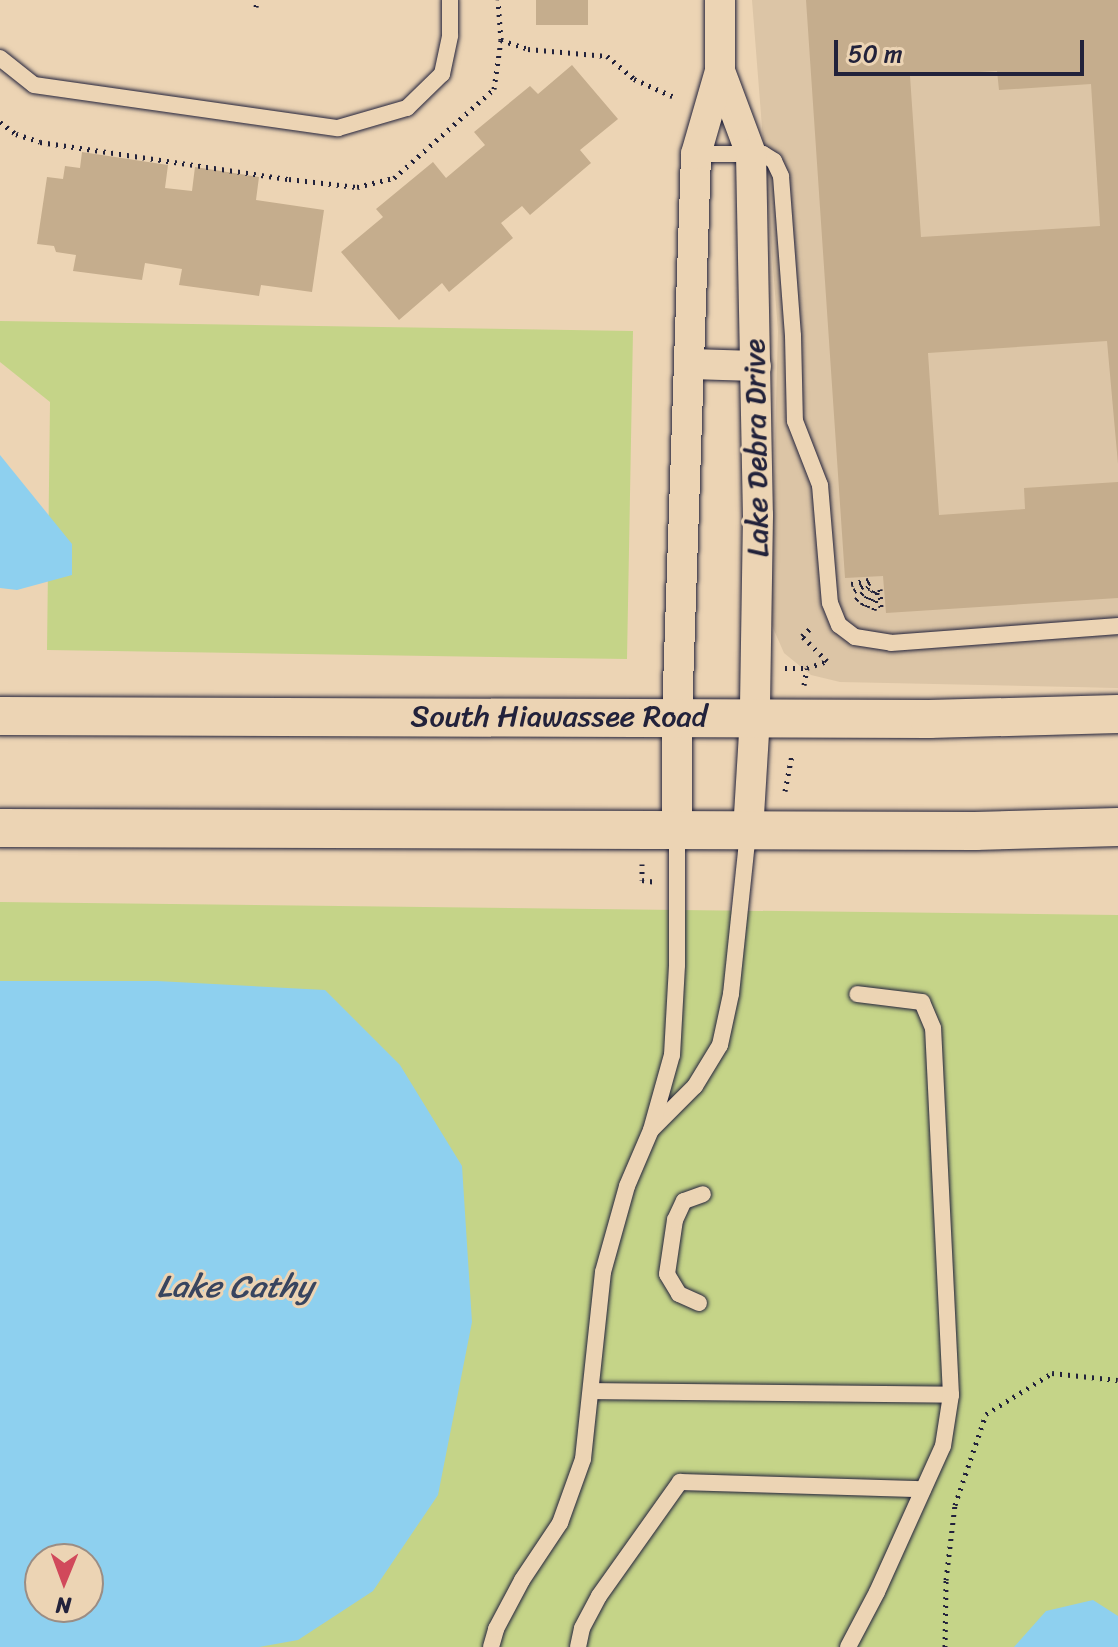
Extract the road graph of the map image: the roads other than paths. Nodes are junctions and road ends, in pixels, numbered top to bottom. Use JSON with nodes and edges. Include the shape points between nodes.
{"nodes":[{"id":1,"x":450,"y":0,"type":"edge"},
{"id":2,"x":720,"y":0,"type":"edge"},
{"id":3,"x":0,"y":58,"type":"edge"},
{"id":4,"x":720,"y":71,"type":"junction"},
{"id":5,"x":696,"y":154,"type":"junction"},
{"id":6,"x":751,"y":154,"type":"junction"},
{"id":7,"x":690,"y":364,"type":"junction"},
{"id":8,"x":756,"y":366,"type":"junction"},
{"id":9,"x":1118,"y":626,"type":"edge"},
{"id":10,"x":1118,"y":714,"type":"edge"},
{"id":11,"x":0,"y":716,"type":"edge"},
{"id":12,"x":677,"y":716,"type":"junction"},
{"id":13,"x":755,"y":717,"type":"junction"},
{"id":14,"x":1118,"y":827,"type":"edge"},
{"id":15,"x":0,"y":828,"type":"edge"},
{"id":16,"x":677,"y":828,"type":"junction"},
{"id":17,"x":763,"y":830,"type":"junction"},
{"id":18,"x":857,"y":994,"type":"dead end"},
{"id":19,"x":651,"y":1130,"type":"junction"},
{"id":20,"x":703,"y":1194,"type":"dead end"},
{"id":21,"x":699,"y":1303,"type":"dead end"},
{"id":22,"x":591,"y":1391,"type":"junction"},
{"id":23,"x":951,"y":1395,"type":"junction"},
{"id":24,"x":923,"y":1489,"type":"junction"},
{"id":25,"x":491,"y":1647,"type":"edge"},
{"id":26,"x":578,"y":1647,"type":"edge"},
{"id":27,"x":848,"y":1647,"type":"edge"}],
"edges":[{"from":1,"to":3,"type":"lane","via":[[442,74],[407,108],[338,128],[34,85]]},
{"from":2,"to":4,"type":"street","name":"Lake Debra Drive"},
{"from":4,"to":5,"type":"street","name":"Lake Debra Drive"},
{"from":4,"to":6,"type":"street","name":"Lake Debra Drive"},
{"from":5,"to":6,"type":"lane"},
{"from":5,"to":7,"type":"street","name":"Lake Debra Drive"},
{"from":6,"to":8,"type":"street","name":"Lake Debra Drive"},
{"from":6,"to":9,"type":"lane","via":[[769,157],[781,176],[795,421],[820,485],[830,603],[839,625],[855,637],[891,643]]},
{"from":7,"to":8,"type":"street"},
{"from":7,"to":12,"type":"street","name":"Lake Debra Drive"},
{"from":8,"to":13,"type":"street","name":"Lake Debra Drive"},
{"from":10,"to":13,"type":"street","name":"South Hiawassee Road"},
{"from":11,"to":12,"type":"street","name":"South Hiawassee Road"},
{"from":12,"to":13,"type":"street","name":"South Hiawassee Road"},
{"from":12,"to":16,"type":"street","name":"Lake Debra Drive"},
{"from":13,"to":17,"type":"street","name":"Lake Debra Drive"},
{"from":14,"to":17,"type":"street"},
{"from":15,"to":16,"type":"street"},
{"from":16,"to":17,"type":"street"},
{"from":16,"to":19,"type":"lane","via":[[672,1055]]},
{"from":17,"to":19,"type":"lane","via":[[720,1045],[695,1086]]},
{"from":18,"to":23,"type":"lane","via":[[922,1002],[933,1028]]},
{"from":19,"to":22,"type":"lane","via":[[627,1186],[603,1272]]},
{"from":20,"to":21,"type":"lane","via":[[684,1201],[675,1220],[667,1274],[679,1294]]},
{"from":22,"to":23,"type":"lane"},
{"from":22,"to":25,"type":"lane","via":[[583,1459],[560,1523],[522,1580]]},
{"from":23,"to":24,"type":"lane","via":[[943,1446]]},
{"from":24,"to":26,"type":"lane","via":[[680,1482],[599,1596]]},
{"from":24,"to":27,"type":"lane"}]}
